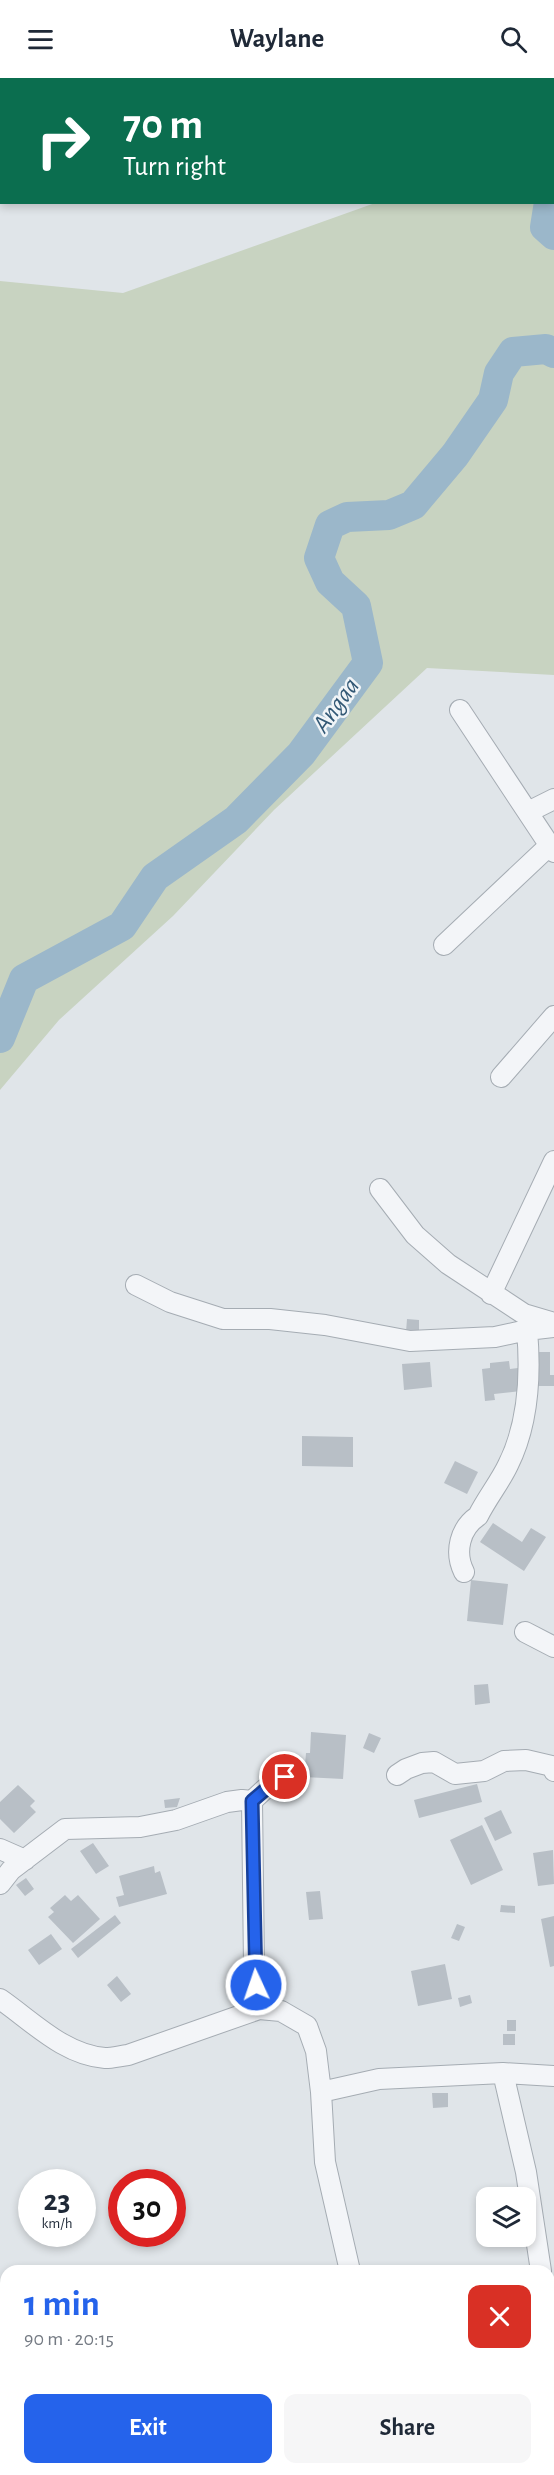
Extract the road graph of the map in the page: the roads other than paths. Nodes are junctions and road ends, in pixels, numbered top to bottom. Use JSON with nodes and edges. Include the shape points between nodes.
{"nodes":[{"id":1,"x":460,"y":710,"type":"dead end"},
{"id":2,"x":554,"y":799,"type":"edge"},
{"id":3,"x":528,"y":812,"type":"junction"},
{"id":4,"x":552,"y":848,"type":"edge"},
{"id":5,"x":444,"y":945,"type":"dead end"},
{"id":6,"x":554,"y":1016,"type":"edge"},
{"id":7,"x":501,"y":1077,"type":"dead end"},
{"id":8,"x":554,"y":1161,"type":"edge"},
{"id":9,"x":380,"y":1189,"type":"dead end"},
{"id":10,"x":136,"y":1285,"type":"dead end"},
{"id":11,"x":491,"y":1294,"type":"junction"},
{"id":12,"x":554,"y":1325,"type":"edge"},
{"id":13,"x":527,"y":1330,"type":"junction"},
{"id":14,"x":464,"y":1572,"type":"dead end"},
{"id":15,"x":525,"y":1632,"type":"dead end"},
{"id":16,"x":554,"y":1647,"type":"edge"},
{"id":17,"x":554,"y":1771,"type":"edge"},
{"id":18,"x":397,"y":1775,"type":"dead end"},
{"id":19,"x":285,"y":1777,"type":"dead end"},
{"id":20,"x":252,"y":1801,"type":"junction"},
{"id":21,"x":0,"y":1849,"type":"edge"},
{"id":22,"x":24,"y":1860,"type":"junction"},
{"id":23,"x":0,"y":1884,"type":"edge"},
{"id":24,"x":0,"y":1999,"type":"edge"},
{"id":25,"x":259,"y":2009,"type":"junction"},
{"id":26,"x":503,"y":2073,"type":"junction"},
{"id":27,"x":554,"y":2076,"type":"edge"},
{"id":28,"x":321,"y":2092,"type":"junction"},
{"id":29,"x":349,"y":2265,"type":"edge"},
{"id":30,"x":540,"y":2265,"type":"edge"}],
"edges":[{"from":1,"to":3,"type":"street"},
{"from":2,"to":3,"type":"street"},
{"from":3,"to":4,"type":"street"},
{"from":4,"to":5,"type":"street"},
{"from":6,"to":7,"type":"street"},
{"from":8,"to":11,"type":"street"},
{"from":9,"to":11,"type":"street","via":[[415,1235]]},
{"from":10,"to":13,"type":"street","via":[[170,1302],[223,1319],[325,1325],[410,1341],[495,1337]]},
{"from":11,"to":12,"type":"street","via":[[524,1314]]},
{"from":12,"to":13,"type":"street"},
{"from":13,"to":14,"type":"street","via":[[530,1358],[525,1424],[508,1466],[460,1538],[460,1564]]},
{"from":15,"to":16,"type":"street"},
{"from":17,"to":18,"type":"street","via":[[552,1766],[540,1762],[504,1761],[484,1771],[455,1774],[434,1762],[422,1763]]},
{"from":19,"to":20,"type":"street"},
{"from":20,"to":22,"type":"street","via":[[227,1802],[176,1820],[140,1827],[65,1829]]},
{"from":20,"to":25,"type":"street","via":[[254,1966]]},
{"from":21,"to":22,"type":"street"},
{"from":22,"to":23,"type":"street"},
{"from":24,"to":25,"type":"street","via":[[76,2052],[105,2058],[128,2055]]},
{"from":25,"to":28,"type":"street","via":[[281,2011],[307,2026]]},
{"from":26,"to":27,"type":"street"},
{"from":26,"to":28,"type":"street","via":[[379,2079]]},
{"from":26,"to":30,"type":"street","via":[[526,2172]]},
{"from":28,"to":29,"type":"street","via":[[325,2162]]}]}
